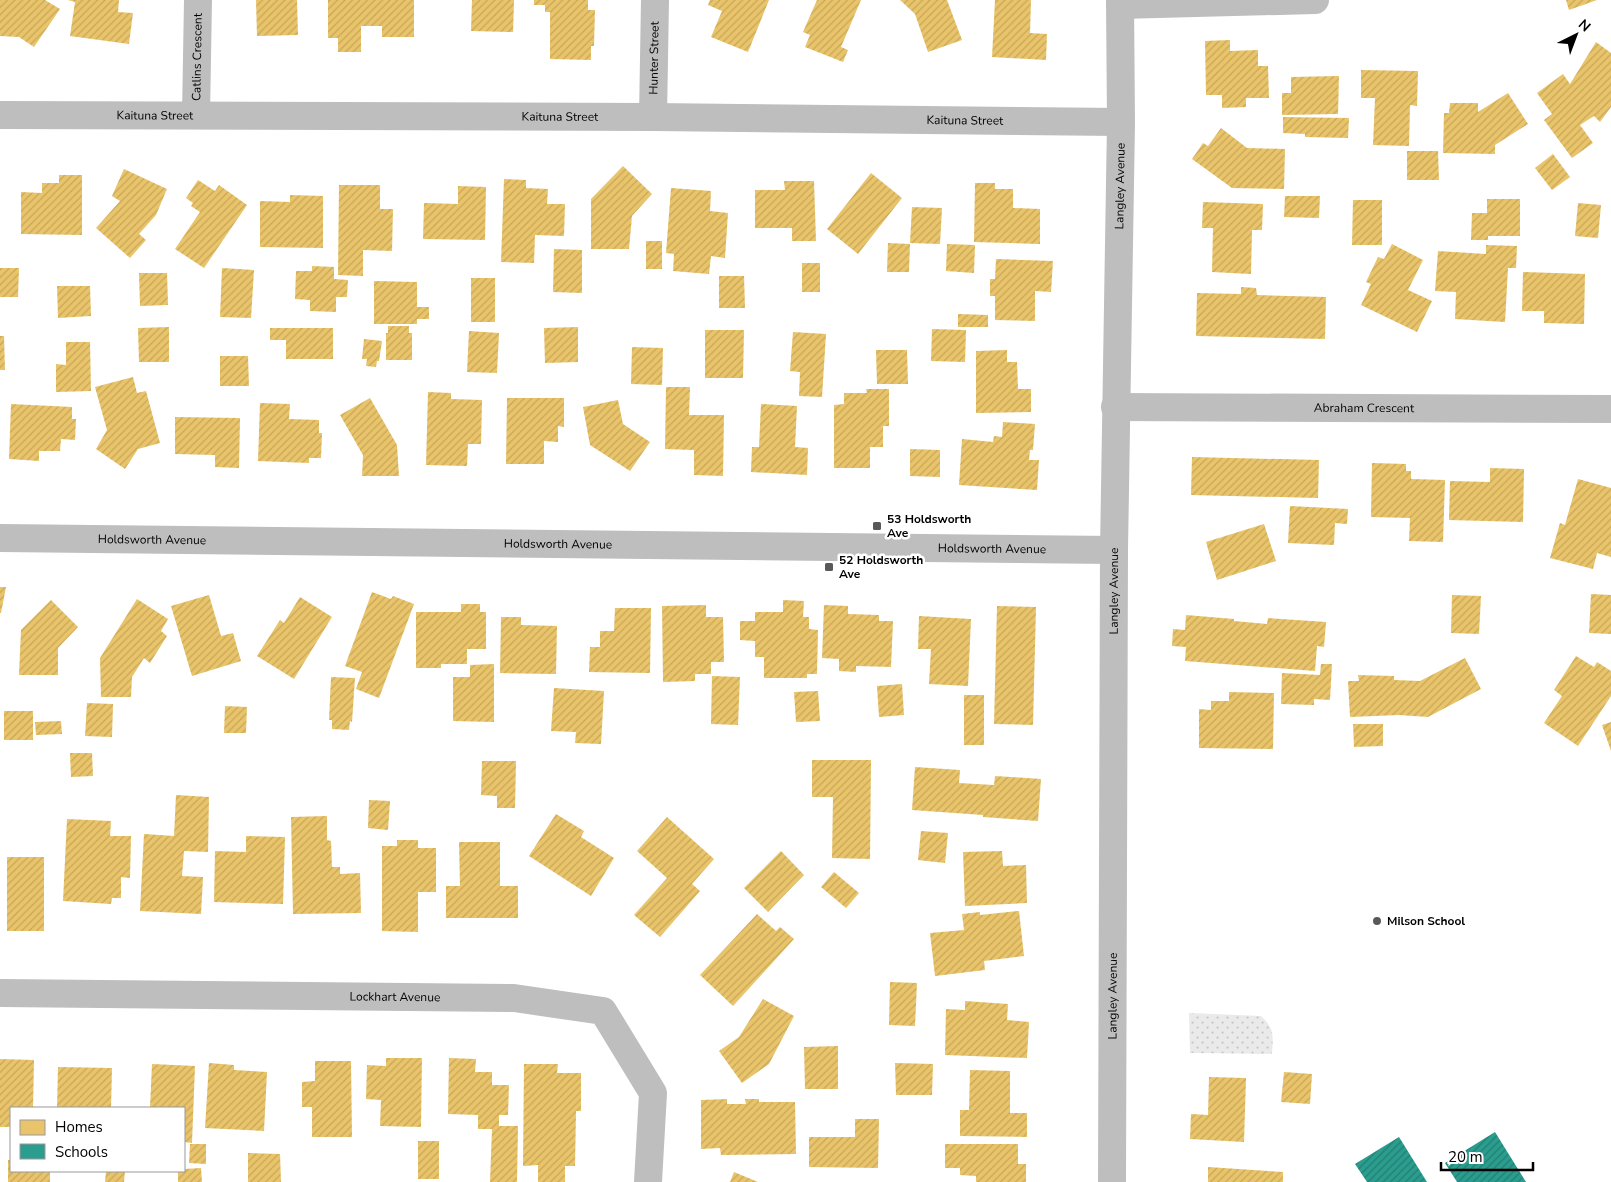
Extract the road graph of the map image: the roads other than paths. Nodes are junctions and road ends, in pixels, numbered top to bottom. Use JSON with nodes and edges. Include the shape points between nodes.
{"nodes":[{"id":1,"x":198,"y":0,"type":"edge"},
{"id":2,"x":654,"y":0,"type":"edge"},
{"id":3,"x":1315,"y":0,"type":"edge"},
{"id":4,"x":1120,"y":2,"type":"edge"},
{"id":5,"x":0,"y":115,"type":"edge"},
{"id":6,"x":196,"y":115,"type":"junction"},
{"id":7,"x":653,"y":117,"type":"junction"},
{"id":8,"x":1121,"y":122,"type":"junction"},
{"id":9,"x":1115,"y":407,"type":"junction"},
{"id":10,"x":1611,"y":409,"type":"edge"},
{"id":11,"x":0,"y":538,"type":"edge"},
{"id":12,"x":1114,"y":550,"type":"junction"},
{"id":13,"x":0,"y":993,"type":"edge"},
{"id":14,"x":648,"y":1182,"type":"edge"},
{"id":15,"x":1112,"y":1182,"type":"edge"}],
"edges":[{"from":1,"to":6,"type":"street","name":"Catlins Crescent"},
{"from":2,"to":7,"type":"street","name":"Hunter Street"},
{"from":3,"to":4,"type":"street"},
{"from":4,"to":8,"type":"street","name":"Langley Avenue"},
{"from":5,"to":6,"type":"street","name":"Kaituna Street"},
{"from":6,"to":7,"type":"street","name":"Kaituna Street"},
{"from":7,"to":8,"type":"street","name":"Kaituna Street"},
{"from":8,"to":9,"type":"street","name":"Langley Avenue"},
{"from":9,"to":10,"type":"street","name":"Abraham Crescent"},
{"from":9,"to":12,"type":"street","name":"Langley Avenue"},
{"from":11,"to":12,"type":"street","name":"Holdsworth Avenue"},
{"from":12,"to":15,"type":"street","name":"Langley Avenue"},
{"from":13,"to":14,"type":"street","name":"Lockhart Avenue","via":[[514,998],[603,1011],[653,1094]]}]}
